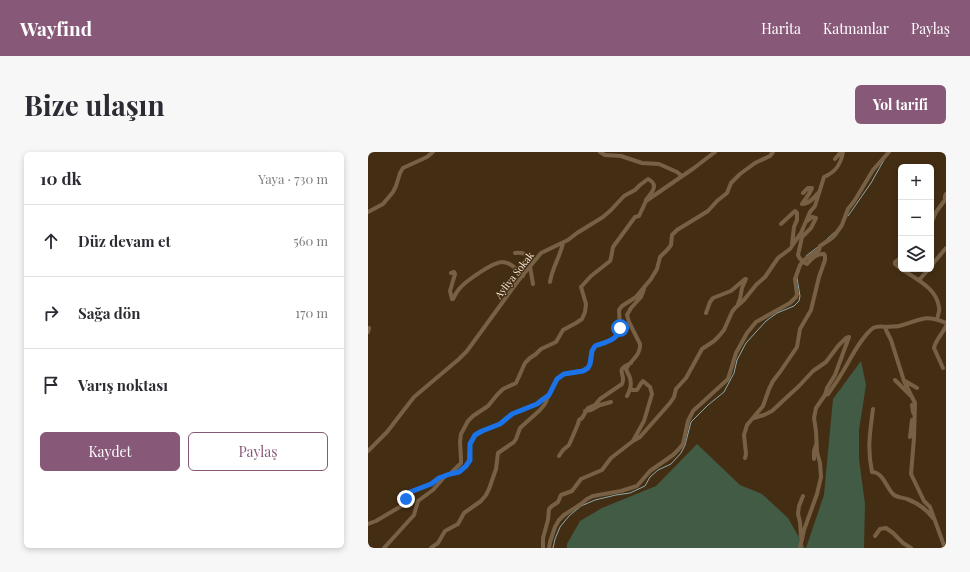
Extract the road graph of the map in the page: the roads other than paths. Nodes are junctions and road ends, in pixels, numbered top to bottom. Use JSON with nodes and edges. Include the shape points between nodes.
{"nodes":[{"id":1,"x":433,"y":152,"type":"edge"},
{"id":2,"x":600,"y":152,"type":"edge"},
{"id":3,"x":714,"y":152,"type":"edge"},
{"id":4,"x":773,"y":152,"type":"edge"},
{"id":5,"x":842,"y":152,"type":"edge"},
{"id":6,"x":889,"y":152,"type":"edge"},
{"id":7,"x":835,"y":159,"type":"dead end"},
{"id":8,"x":682,"y":176,"type":"junction"},
{"id":9,"x":820,"y":192,"type":"junction"},
{"id":10,"x":803,"y":193,"type":"dead end"},
{"id":11,"x":946,"y":194,"type":"edge"},
{"id":12,"x":946,"y":200,"type":"edge"},
{"id":13,"x":646,"y":201,"type":"junction"},
{"id":14,"x":368,"y":212,"type":"edge"},
{"id":15,"x":934,"y":217,"type":"edge"},
{"id":16,"x":805,"y":222,"type":"junction"},
{"id":17,"x":781,"y":224,"type":"dead end"},
{"id":18,"x":802,"y":235,"type":"junction"},
{"id":19,"x":563,"y":243,"type":"junction"},
{"id":20,"x":792,"y":246,"type":"junction"},
{"id":21,"x":946,"y":248,"type":"edge"},
{"id":22,"x":515,"y":253,"type":"dead end"},
{"id":23,"x":533,"y":262,"type":"junction"},
{"id":24,"x":934,"y":262,"type":"edge"},
{"id":25,"x":530,"y":266,"type":"junction"},
{"id":26,"x":907,"y":272,"type":"edge"},
{"id":27,"x":926,"y":272,"type":"edge"},
{"id":28,"x":451,"y":273,"type":"dead end"},
{"id":29,"x":523,"y":276,"type":"junction"},
{"id":30,"x":919,"y":280,"type":"junction"},
{"id":31,"x":550,"y":282,"type":"dead end"},
{"id":32,"x":533,"y":284,"type":"dead end"},
{"id":33,"x":645,"y":287,"type":"junction"},
{"id":34,"x":735,"y":308,"type":"junction"},
{"id":35,"x":706,"y":313,"type":"dead end"},
{"id":36,"x":937,"y":319,"type":"junction"},
{"id":37,"x":946,"y":324,"type":"edge"},
{"id":38,"x":886,"y":327,"type":"junction"},
{"id":39,"x":631,"y":363,"type":"junction"},
{"id":40,"x":943,"y":368,"type":"dead end"},
{"id":41,"x":895,"y":380,"type":"dead end"},
{"id":42,"x":904,"y":381,"type":"junction"},
{"id":43,"x":630,"y":388,"type":"junction"},
{"id":44,"x":917,"y":388,"type":"dead end"},
{"id":45,"x":549,"y":395,"type":"junction"},
{"id":46,"x":825,"y":395,"type":"junction"},
{"id":47,"x":627,"y":396,"type":"dead end"},
{"id":48,"x":914,"y":399,"type":"junction"},
{"id":49,"x":611,"y":402,"type":"dead end"},
{"id":50,"x":912,"y":404,"type":"dead end"},
{"id":51,"x":873,"y":409,"type":"dead end"},
{"id":52,"x":586,"y":411,"type":"junction"},
{"id":53,"x":915,"y":414,"type":"junction"},
{"id":54,"x":754,"y":418,"type":"junction"},
{"id":55,"x":910,"y":437,"type":"dead end"},
{"id":56,"x":633,"y":441,"type":"junction"},
{"id":57,"x":816,"y":445,"type":"junction"},
{"id":58,"x":368,"y":451,"type":"edge"},
{"id":59,"x":559,"y":456,"type":"dead end"},
{"id":60,"x":745,"y":458,"type":"dead end"},
{"id":61,"x":814,"y":458,"type":"dead end"},
{"id":62,"x":448,"y":474,"type":"junction"},
{"id":63,"x":803,"y":496,"type":"dead end"},
{"id":64,"x":935,"y":521,"type":"junction"},
{"id":65,"x":368,"y":524,"type":"edge"},
{"id":66,"x":875,"y":536,"type":"dead end"},
{"id":67,"x":801,"y":539,"type":"junction"},
{"id":68,"x":384,"y":548,"type":"edge"},
{"id":69,"x":431,"y":548,"type":"edge"},
{"id":70,"x":543,"y":548,"type":"edge"},
{"id":71,"x":549,"y":548,"type":"edge"},
{"id":72,"x":800,"y":548,"type":"edge"},
{"id":73,"x":911,"y":548,"type":"edge"},
{"id":74,"x":945,"y":548,"type":"edge"}],
"edges":[{"from":1,"to":14,"type":"street","via":[[403,168],[393,192],[383,204]]},
{"from":2,"to":8,"type":"street","via":[[642,163],[659,164]]},
{"from":3,"to":8,"type":"street"},
{"from":4,"to":33,"type":"street","via":[[740,174],[731,183],[727,193],[708,210],[677,230],[672,236],[671,245],[660,257],[652,279]]},
{"from":5,"to":7,"type":"street"},
{"from":5,"to":9,"type":"street","via":[[837,168],[824,177]]},
{"from":6,"to":71,"type":"street","via":[[873,170],[832,238],[801,263],[795,279],[796,297],[756,322],[747,334],[736,353],[728,378],[693,411],[683,444],[678,450],[650,471],[638,486],[593,496],[567,512],[555,527]]},
{"from":8,"to":13,"type":"street"},
{"from":9,"to":10,"type":"street","via":[[806,204],[802,204],[812,188]]},
{"from":9,"to":16,"type":"street"},
{"from":11,"to":12,"type":"street"},
{"from":12,"to":15,"type":"street"},
{"from":13,"to":19,"type":"street","name":"Ayliya Sokak","via":[[654,187],[649,179],[624,196],[607,214]]},
{"from":13,"to":62,"type":"street","via":[[639,216],[635,217],[613,247],[610,261],[581,287],[586,304],[582,319],[563,330],[556,342],[530,358],[516,383],[503,390],[488,406],[468,421],[461,434],[460,464]]},
{"from":16,"to":18,"type":"street"},
{"from":16,"to":18,"type":"street","via":[[812,217],[816,218],[811,228]]},
{"from":17,"to":20,"type":"street","via":[[795,211],[797,213]]},
{"from":18,"to":20,"type":"street"},
{"from":18,"to":54,"type":"street","via":[[798,255],[802,261],[807,264],[820,254],[824,254],[825,260],[811,310],[800,329],[797,347],[773,381],[763,406]]},
{"from":19,"to":23,"type":"street","name":"Ayliya Sokak","via":[[544,251]]},
{"from":19,"to":31,"type":"street"},
{"from":20,"to":34,"type":"street","via":[[778,258],[765,277]]},
{"from":21,"to":24,"type":"street"},
{"from":22,"to":23,"type":"street","via":[[528,255]]},
{"from":23,"to":25,"type":"street","name":"Ayliya Sokak"},
{"from":25,"to":29,"type":"street","name":"Ayliya Sokak"},
{"from":25,"to":32,"type":"street"},
{"from":26,"to":30,"type":"street"},
{"from":27,"to":30,"type":"street"},
{"from":28,"to":29,"type":"street","via":[[455,274],[450,291],[452,299],[459,288],[496,263],[512,265]]},
{"from":29,"to":58,"type":"street","name":"Ayliya Sokak","via":[[464,354],[414,397],[387,432]]},
{"from":30,"to":36,"type":"street","via":[[933,292],[938,302]]},
{"from":33,"to":39,"type":"street","via":[[627,315],[640,344]]},
{"from":33,"to":45,"type":"street","via":[[619,310],[620,328],[617,336],[595,346],[588,368],[564,374],[557,379]]},
{"from":34,"to":35,"type":"street","via":[[740,301],[746,279],[730,292],[713,298]]},
{"from":34,"to":56,"type":"street","via":[[719,336],[702,349],[670,403],[640,437]]},
{"from":36,"to":37,"type":"street"},
{"from":36,"to":38,"type":"street","via":[[926,318],[897,327]]},
{"from":37,"to":40,"type":"street","via":[[934,344]]},
{"from":38,"to":42,"type":"street"},
{"from":38,"to":46,"type":"street","via":[[878,326],[866,336]]},
{"from":39,"to":43,"type":"street","via":[[626,368],[631,381]]},
{"from":39,"to":52,"type":"street","via":[[623,366],[621,370],[624,380],[622,384]]},
{"from":41,"to":48,"type":"street"},
{"from":42,"to":44,"type":"street"},
{"from":42,"to":48,"type":"street"},
{"from":43,"to":47,"type":"street"},
{"from":43,"to":56,"type":"street","via":[[637,390],[644,381],[652,394],[644,421]]},
{"from":45,"to":62,"type":"street","via":[[537,404],[512,414],[500,424],[475,435],[470,444],[470,460],[466,466],[459,472]]},
{"from":45,"to":69,"type":"street","via":[[540,410],[520,428],[514,442],[498,453],[496,469],[486,495],[464,513],[458,524],[445,531],[438,543]]},
{"from":46,"to":54,"type":"street","via":[[849,337],[838,346],[826,362],[772,410]]},
{"from":46,"to":57,"type":"street","via":[[816,408],[814,418]]},
{"from":48,"to":53,"type":"street"},
{"from":49,"to":52,"type":"street"},
{"from":50,"to":53,"type":"street"},
{"from":51,"to":64,"type":"street","via":[[868,449],[872,472],[883,479],[894,495],[923,508]]},
{"from":52,"to":59,"type":"street","via":[[579,420],[569,445]]},
{"from":53,"to":55,"type":"street","via":[[912,414]]},
{"from":53,"to":64,"type":"street","via":[[910,474],[924,501],[930,507]]},
{"from":54,"to":60,"type":"street","via":[[747,425],[744,435]]},
{"from":56,"to":70,"type":"street","via":[[611,458],[602,470],[581,479],[572,491],[561,495],[558,502],[549,509]]},
{"from":57,"to":61,"type":"street"},
{"from":57,"to":67,"type":"street","via":[[821,477]]},
{"from":62,"to":65,"type":"street","via":[[410,492],[403,505]]},
{"from":62,"to":68,"type":"street","via":[[418,501],[414,515]]},
{"from":63,"to":67,"type":"street","via":[[798,514]]},
{"from":64,"to":74,"type":"street"},
{"from":66,"to":73,"type":"street","via":[[880,529],[886,528]]},
{"from":67,"to":72,"type":"street"}]}
